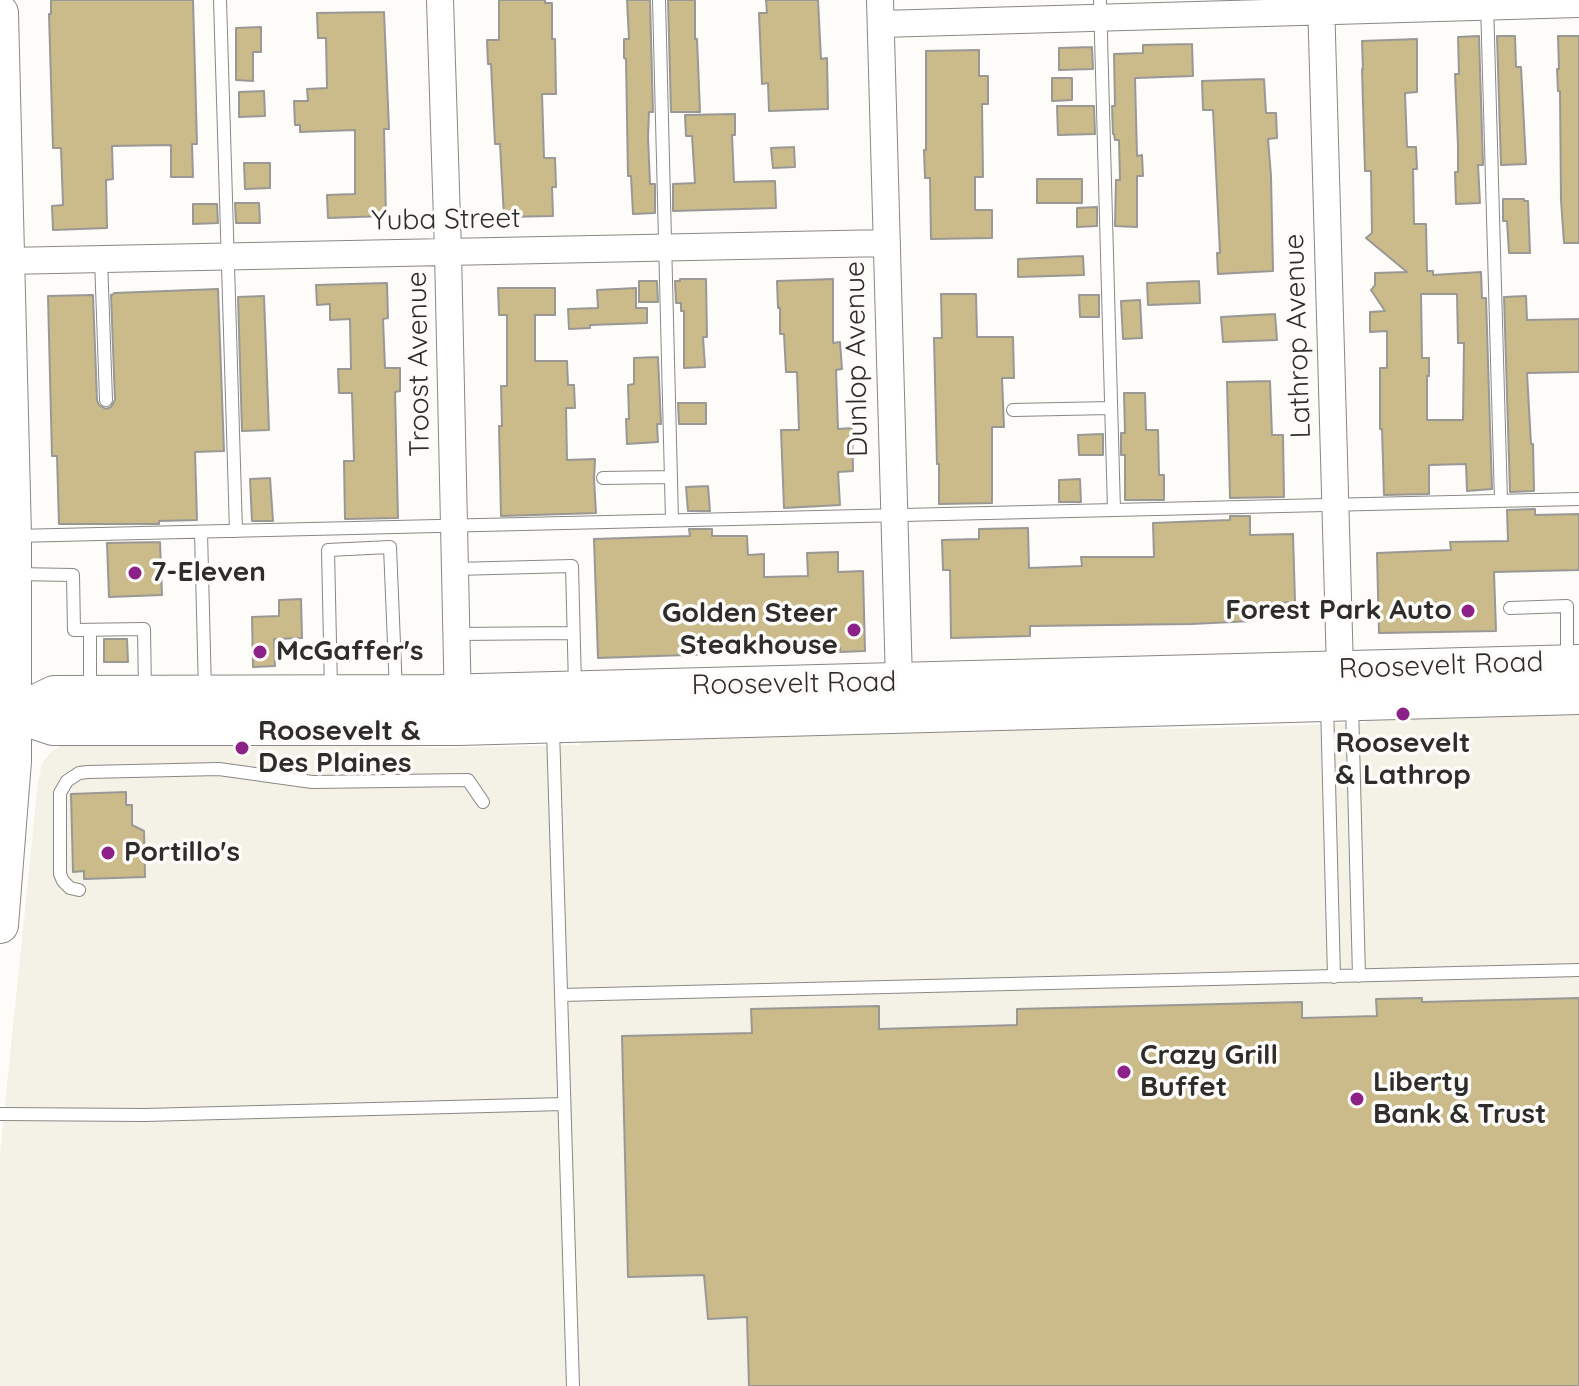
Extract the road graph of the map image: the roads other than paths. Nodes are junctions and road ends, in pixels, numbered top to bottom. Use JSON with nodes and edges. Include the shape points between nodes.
{"nodes":[{"id":1,"x":220,"y":0,"type":"edge"},
{"id":2,"x":440,"y":0,"type":"edge"},
{"id":3,"x":659,"y":0,"type":"edge"},
{"id":4,"x":1487,"y":3,"type":"edge"},
{"id":5,"x":1579,"y":4,"type":"edge"},
{"id":6,"x":1321,"y":6,"type":"edge"},
{"id":7,"x":1100,"y":9,"type":"edge"},
{"id":8,"x":880,"y":12,"type":"edge"},
{"id":9,"x":0,"y":13,"type":"edge"},
{"id":10,"x":1,"y":117,"type":"edge"},
{"id":11,"x":3,"y":223,"type":"edge"},
{"id":12,"x":887,"y":243,"type":"junction"},
{"id":13,"x":665,"y":247,"type":"junction"},
{"id":14,"x":448,"y":252,"type":"junction"},
{"id":15,"x":228,"y":257,"type":"junction"},
{"id":16,"x":101,"y":259,"type":"junction"},
{"id":17,"x":6,"y":261,"type":"junction"},
{"id":18,"x":106,"y":400,"type":"dead end"},
{"id":19,"x":1111,"y":408,"type":"junction"},
{"id":20,"x":1013,"y":410,"type":"dead end"},
{"id":21,"x":671,"y":477,"type":"junction"},
{"id":22,"x":603,"y":478,"type":"dead end"},
{"id":23,"x":1579,"y":499,"type":"edge"},
{"id":24,"x":1501,"y":501,"type":"junction"},
{"id":25,"x":1335,"y":505,"type":"junction"},
{"id":26,"x":1114,"y":510,"type":"junction"},
{"id":27,"x":893,"y":515,"type":"junction"},
{"id":28,"x":672,"y":520,"type":"junction"},
{"id":29,"x":454,"y":526,"type":"junction"},
{"id":30,"x":236,"y":531,"type":"junction"},
{"id":31,"x":201,"y":532,"type":"junction"},
{"id":32,"x":13,"y":536,"type":"junction"},
{"id":33,"x":455,"y":569,"type":"junction"},
{"id":34,"x":13,"y":574,"type":"junction"},
{"id":35,"x":1573,"y":606,"type":"edge"},
{"id":36,"x":1510,"y":608,"type":"dead end"},
{"id":37,"x":90,"y":630,"type":"junction"},
{"id":38,"x":573,"y":633,"type":"junction"},
{"id":39,"x":455,"y":634,"type":"junction"},
{"id":40,"x":1571,"y":680,"type":"edge"},
{"id":41,"x":899,"y":681,"type":"junction"},
{"id":42,"x":1340,"y":688,"type":"junction"},
{"id":43,"x":564,"y":707,"type":"junction"},
{"id":44,"x":90,"y":710,"type":"junction"},
{"id":45,"x":145,"y":710,"type":"junction"},
{"id":46,"x":205,"y":710,"type":"junction"},
{"id":47,"x":332,"y":710,"type":"junction"},
{"id":48,"x":396,"y":710,"type":"junction"},
{"id":49,"x":458,"y":710,"type":"junction"},
{"id":50,"x":6,"y":714,"type":"edge"},
{"id":51,"x":913,"y":714,"type":"junction"},
{"id":52,"x":483,"y":802,"type":"dead end"},
{"id":53,"x":4,"y":833,"type":"edge"},
{"id":54,"x":79,"y":890,"type":"dead end"},
{"id":55,"x":0,"y":925,"type":"edge"},
{"id":56,"x":1579,"y":970,"type":"edge"},
{"id":57,"x":1359,"y":976,"type":"junction"},
{"id":58,"x":1334,"y":977,"type":"junction"},
{"id":59,"x":561,"y":995,"type":"junction"},
{"id":60,"x":564,"y":1104,"type":"junction"},
{"id":61,"x":0,"y":1114,"type":"edge"},
{"id":62,"x":573,"y":1386,"type":"edge"}],
"edges":[{"from":1,"to":15,"type":"lane"},
{"from":2,"to":14,"type":"street","name":"Troost Avenue"},
{"from":3,"to":13,"type":"lane"},
{"from":4,"to":5,"type":"street"},
{"from":4,"to":6,"type":"street"},
{"from":4,"to":24,"type":"lane"},
{"from":6,"to":7,"type":"street"},
{"from":6,"to":25,"type":"street","name":"Lathrop Avenue"},
{"from":7,"to":8,"type":"street"},
{"from":7,"to":19,"type":"lane"},
{"from":8,"to":12,"type":"street","name":"Dunlop Avenue"},
{"from":9,"to":10,"type":"main road"},
{"from":10,"to":11,"type":"main road"},
{"from":11,"to":17,"type":"main road"},
{"from":12,"to":13,"type":"street","name":"Yuba Street"},
{"from":12,"to":27,"type":"street","name":"Dunlop Avenue"},
{"from":13,"to":14,"type":"street","name":"Yuba Street"},
{"from":13,"to":21,"type":"lane"},
{"from":14,"to":15,"type":"street","name":"Yuba Street"},
{"from":14,"to":29,"type":"street","name":"Troost Avenue"},
{"from":15,"to":16,"type":"street","name":"Yuba Street"},
{"from":15,"to":30,"type":"lane"},
{"from":16,"to":17,"type":"street","name":"Yuba Street"},
{"from":16,"to":18,"type":"lane"},
{"from":17,"to":32,"type":"main road"},
{"from":19,"to":20,"type":"lane"},
{"from":19,"to":26,"type":"lane"},
{"from":21,"to":22,"type":"lane"},
{"from":21,"to":28,"type":"lane"},
{"from":23,"to":24,"type":"lane"},
{"from":24,"to":25,"type":"lane"},
{"from":25,"to":26,"type":"lane"},
{"from":25,"to":42,"type":"street","name":"Lathrop Avenue"},
{"from":26,"to":27,"type":"lane"},
{"from":27,"to":28,"type":"lane"},
{"from":27,"to":41,"type":"street","name":"Dunlop Avenue"},
{"from":28,"to":29,"type":"lane"},
{"from":29,"to":30,"type":"lane"},
{"from":29,"to":33,"type":"street","name":"Troost Avenue"},
{"from":30,"to":31,"type":"lane"},
{"from":31,"to":32,"type":"lane"},
{"from":31,"to":46,"type":"lane"},
{"from":32,"to":34,"type":"main road"},
{"from":33,"to":38,"type":"lane","via":[[572,566]]},
{"from":33,"to":39,"type":"street","name":"Troost Avenue"},
{"from":34,"to":37,"type":"lane","via":[[73,575],[74,630]]},
{"from":34,"to":50,"type":"main road"},
{"from":35,"to":36,"type":"lane"},
{"from":35,"to":40,"type":"lane"},
{"from":37,"to":44,"type":"lane"},
{"from":37,"to":45,"type":"lane","via":[[144,629]]},
{"from":38,"to":39,"type":"lane"},
{"from":38,"to":43,"type":"lane"},
{"from":39,"to":49,"type":"street","name":"Troost Avenue"},
{"from":40,"to":42,"type":"main road","name":"Roosevelt Road"},
{"from":41,"to":42,"type":"main road","name":"Roosevelt Road"},
{"from":41,"to":43,"type":"main road","name":"Roosevelt Road"},
{"from":41,"to":51,"type":"street","name":"Dunlop Avenue"},
{"from":42,"to":51,"type":"main road","name":"Roosevelt Road"},
{"from":42,"to":57,"type":"lane"},
{"from":42,"to":58,"type":"lane"},
{"from":43,"to":49,"type":"main road","name":"Roosevelt Road"},
{"from":43,"to":51,"type":"main road","name":"Roosevelt Road"},
{"from":43,"to":59,"type":"lane"},
{"from":44,"to":45,"type":"main road","name":"Roosevelt Road"},
{"from":44,"to":50,"type":"main road","name":"Roosevelt Road","via":[[53,727]]},
{"from":45,"to":46,"type":"main road","name":"Roosevelt Road"},
{"from":46,"to":47,"type":"main road","name":"Roosevelt Road"},
{"from":47,"to":48,"type":"main road","name":"Roosevelt Road"},
{"from":47,"to":48,"type":"lane","via":[[328,550],[390,547]]},
{"from":48,"to":49,"type":"main road","name":"Roosevelt Road"},
{"from":50,"to":53,"type":"main road","via":[[13,761]]},
{"from":52,"to":54,"type":"lane","via":[[468,780],[312,782],[219,769],[79,773],[60,793],[60,874],[70,888]]},
{"from":53,"to":55,"type":"main road"},
{"from":56,"to":57,"type":"lane"},
{"from":57,"to":58,"type":"lane"},
{"from":58,"to":59,"type":"lane"},
{"from":59,"to":60,"type":"lane"},
{"from":60,"to":61,"type":"lane"},
{"from":60,"to":62,"type":"lane"}]}
